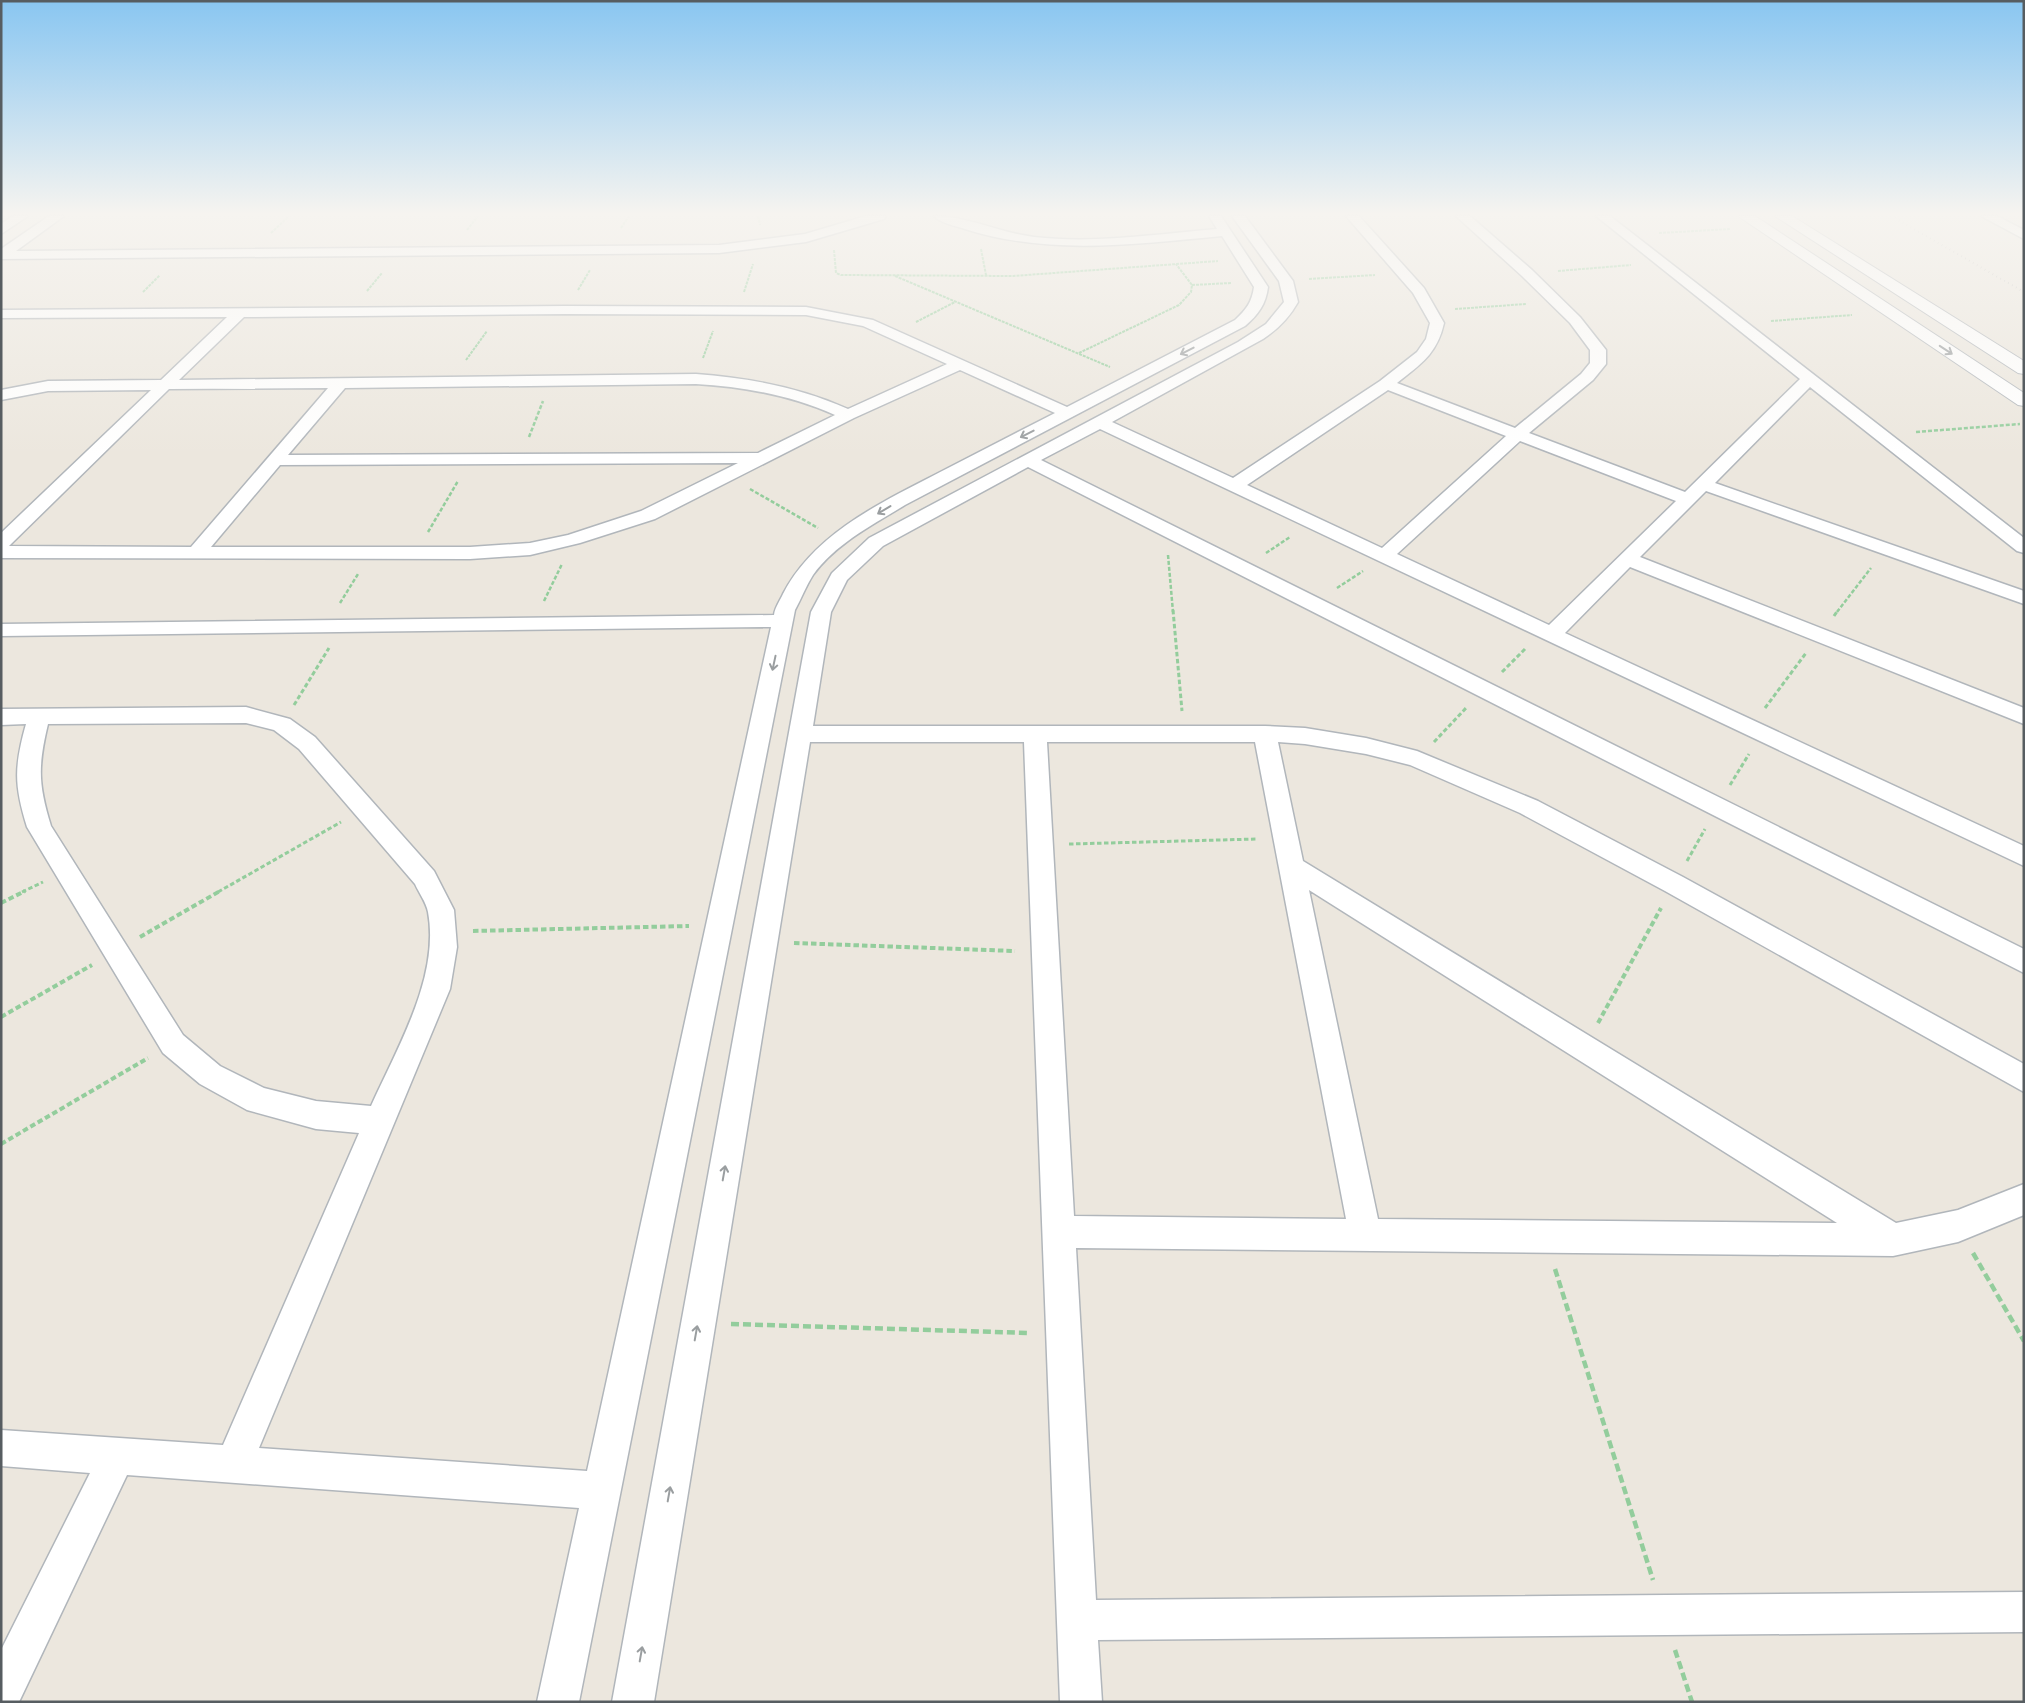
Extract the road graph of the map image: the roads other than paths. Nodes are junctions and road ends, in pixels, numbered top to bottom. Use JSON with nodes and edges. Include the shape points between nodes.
{"nodes":[{"id":1,"x":1260,"y":295,"type":"edge"},
{"id":2,"x":1289,"y":295,"type":"edge"},
{"id":3,"x":1421,"y":295,"type":"edge"},
{"id":4,"x":1550,"y":295,"type":"edge"},
{"id":5,"x":1703,"y":295,"type":"edge"},
{"id":6,"x":1864,"y":295,"type":"edge"},
{"id":7,"x":1907,"y":295,"type":"edge"},
{"id":8,"x":239,"y":313,"type":"junction"},
{"id":9,"x":1,"y":314,"type":"edge"},
{"id":10,"x":1217,"y":335,"type":"junction"},
{"id":11,"x":1243,"y":345,"type":"junction"},
{"id":12,"x":960,"y":364,"type":"junction"},
{"id":13,"x":2024,"y":369,"type":"edge"},
{"id":14,"x":1810,"y":379,"type":"junction"},
{"id":15,"x":341,"y":382,"type":"junction"},
{"id":16,"x":164,"y":384,"type":"junction"},
{"id":17,"x":1386,"y":384,"type":"junction"},
{"id":18,"x":1,"y":395,"type":"edge"},
{"id":19,"x":2024,"y":401,"type":"edge"},
{"id":20,"x":1068,"y":413,"type":"junction"},
{"id":21,"x":848,"y":415,"type":"junction"},
{"id":22,"x":1099,"y":422,"type":"junction"},
{"id":23,"x":1518,"y":434,"type":"junction"},
{"id":24,"x":763,"y":458,"type":"junction"},
{"id":25,"x":275,"y":460,"type":"junction"},
{"id":26,"x":1027,"y":460,"type":"junction"},
{"id":27,"x":1702,"y":484,"type":"junction"},
{"id":28,"x":1233,"y":486,"type":"junction"},
{"id":29,"x":1687,"y":499,"type":"junction"},
{"id":30,"x":1,"y":544,"type":"edge"},
{"id":31,"x":2024,"y":547,"type":"edge"},
{"id":32,"x":1,"y":552,"type":"edge"},
{"id":33,"x":196,"y":552,"type":"junction"},
{"id":34,"x":1384,"y":557,"type":"junction"},
{"id":35,"x":1627,"y":559,"type":"junction"},
{"id":36,"x":2024,"y":598,"type":"edge"},
{"id":37,"x":783,"y":622,"type":"junction"},
{"id":38,"x":1,"y":630,"type":"edge"},
{"id":39,"x":1551,"y":635,"type":"junction"},
{"id":40,"x":39,"y":716,"type":"junction"},
{"id":41,"x":2024,"y":716,"type":"edge"},
{"id":42,"x":1,"y":717,"type":"edge"},
{"id":43,"x":800,"y":734,"type":"junction"},
{"id":44,"x":1036,"y":734,"type":"junction"},
{"id":45,"x":1265,"y":734,"type":"junction"},
{"id":46,"x":2024,"y":857,"type":"edge"},
{"id":47,"x":1292,"y":868,"type":"junction"},
{"id":48,"x":2024,"y":962,"type":"edge"},
{"id":49,"x":2024,"y":1079,"type":"edge"},
{"id":50,"x":381,"y":1122,"type":"junction"},
{"id":51,"x":2024,"y":1199,"type":"edge"},
{"id":52,"x":1059,"y":1232,"type":"junction"},
{"id":53,"x":1365,"y":1235,"type":"junction"},
{"id":54,"x":1893,"y":1240,"type":"junction"},
{"id":55,"x":1,"y":1448,"type":"edge"},
{"id":56,"x":117,"y":1457,"type":"junction"},
{"id":57,"x":233,"y":1465,"type":"junction"},
{"id":58,"x":602,"y":1491,"type":"junction"},
{"id":59,"x":2024,"y":1612,"type":"edge"},
{"id":60,"x":1077,"y":1620,"type":"junction"},
{"id":61,"x":1,"y":1695,"type":"edge"},
{"id":62,"x":558,"y":1702,"type":"edge"},
{"id":63,"x":633,"y":1702,"type":"edge"},
{"id":64,"x":1081,"y":1702,"type":"edge"}],
"edges":[{"from":1,"to":10,"type":"street","via":[[1254,312],[1240,324]]},
{"from":2,"to":11,"type":"street","via":[[1291,302],[1284,316],[1268,331]]},
{"from":3,"to":17,"type":"street","via":[[1437,323],[1433,339],[1423,355]]},
{"from":4,"to":23,"type":"street","via":[[1589,336],[1598,350],[1598,364],[1587,377]]},
{"from":5,"to":14,"type":"street"},
{"from":6,"to":19,"type":"street","one_way":true},
{"from":7,"to":13,"type":"street"},
{"from":8,"to":9,"type":"street"},
{"from":8,"to":12,"type":"street","via":[[806,311],[868,323]]},
{"from":8,"to":16,"type":"street"},
{"from":10,"to":11,"type":"street"},
{"from":10,"to":20,"type":"street","one_way":true},
{"from":11,"to":22,"type":"street"},
{"from":12,"to":20,"type":"street"},
{"from":12,"to":21,"type":"street"},
{"from":14,"to":27,"type":"street"},
{"from":14,"to":31,"type":"street"},
{"from":15,"to":16,"type":"street"},
{"from":15,"to":21,"type":"street","via":[[696,378],[782,389],[818,400]]},
{"from":15,"to":25,"type":"street"},
{"from":16,"to":18,"type":"street","via":[[48,386]]},
{"from":16,"to":30,"type":"street"},
{"from":17,"to":23,"type":"street"},
{"from":17,"to":28,"type":"street"},
{"from":20,"to":37,"type":"street","one_way":true,"via":[[899,501],[837,539],[807,570],[785,610]]},
{"from":21,"to":24,"type":"street"},
{"from":22,"to":26,"type":"street"},
{"from":22,"to":28,"type":"street"},
{"from":23,"to":29,"type":"street"},
{"from":23,"to":34,"type":"street"},
{"from":24,"to":25,"type":"street"},
{"from":24,"to":33,"type":"street","via":[[648,515],[530,549],[415,553]]},
{"from":25,"to":33,"type":"street"},
{"from":26,"to":43,"type":"street","via":[[876,542],[839,577],[821,612]]},
{"from":26,"to":48,"type":"street"},
{"from":27,"to":29,"type":"street"},
{"from":27,"to":36,"type":"street"},
{"from":28,"to":34,"type":"street"},
{"from":29,"to":35,"type":"street"},
{"from":32,"to":33,"type":"street"},
{"from":34,"to":39,"type":"street"},
{"from":35,"to":39,"type":"street"},
{"from":35,"to":41,"type":"street"},
{"from":37,"to":38,"type":"street"},
{"from":37,"to":58,"type":"street","one_way":true},
{"from":39,"to":46,"type":"street"},
{"from":40,"to":42,"type":"street"},
{"from":40,"to":50,"type":"street","via":[[29,755],[29,794],[39,827],[173,1044],[210,1075],[258,1100],[316,1116]]},
{"from":40,"to":50,"type":"street","via":[[246,715],[282,724],[307,743],[425,878],[441,910],[444,947],[436,989]]},
{"from":43,"to":44,"type":"street"},
{"from":63,"to":43,"type":"street","one_way":true},
{"from":44,"to":45,"type":"street"},
{"from":44,"to":52,"type":"street"},
{"from":45,"to":47,"type":"street"},
{"from":45,"to":49,"type":"street","via":[[1305,736],[1366,746],[1417,759],[1529,807]]},
{"from":47,"to":53,"type":"street"},
{"from":47,"to":54,"type":"street"},
{"from":50,"to":57,"type":"street"},
{"from":51,"to":54,"type":"street","via":[[1958,1226]]},
{"from":52,"to":53,"type":"street"},
{"from":52,"to":60,"type":"street"},
{"from":53,"to":54,"type":"street"},
{"from":55,"to":56,"type":"street"},
{"from":56,"to":57,"type":"street"},
{"from":56,"to":61,"type":"street"},
{"from":57,"to":58,"type":"street"},
{"from":58,"to":62,"type":"street"},
{"from":59,"to":60,"type":"street"},
{"from":60,"to":64,"type":"street"}]}
